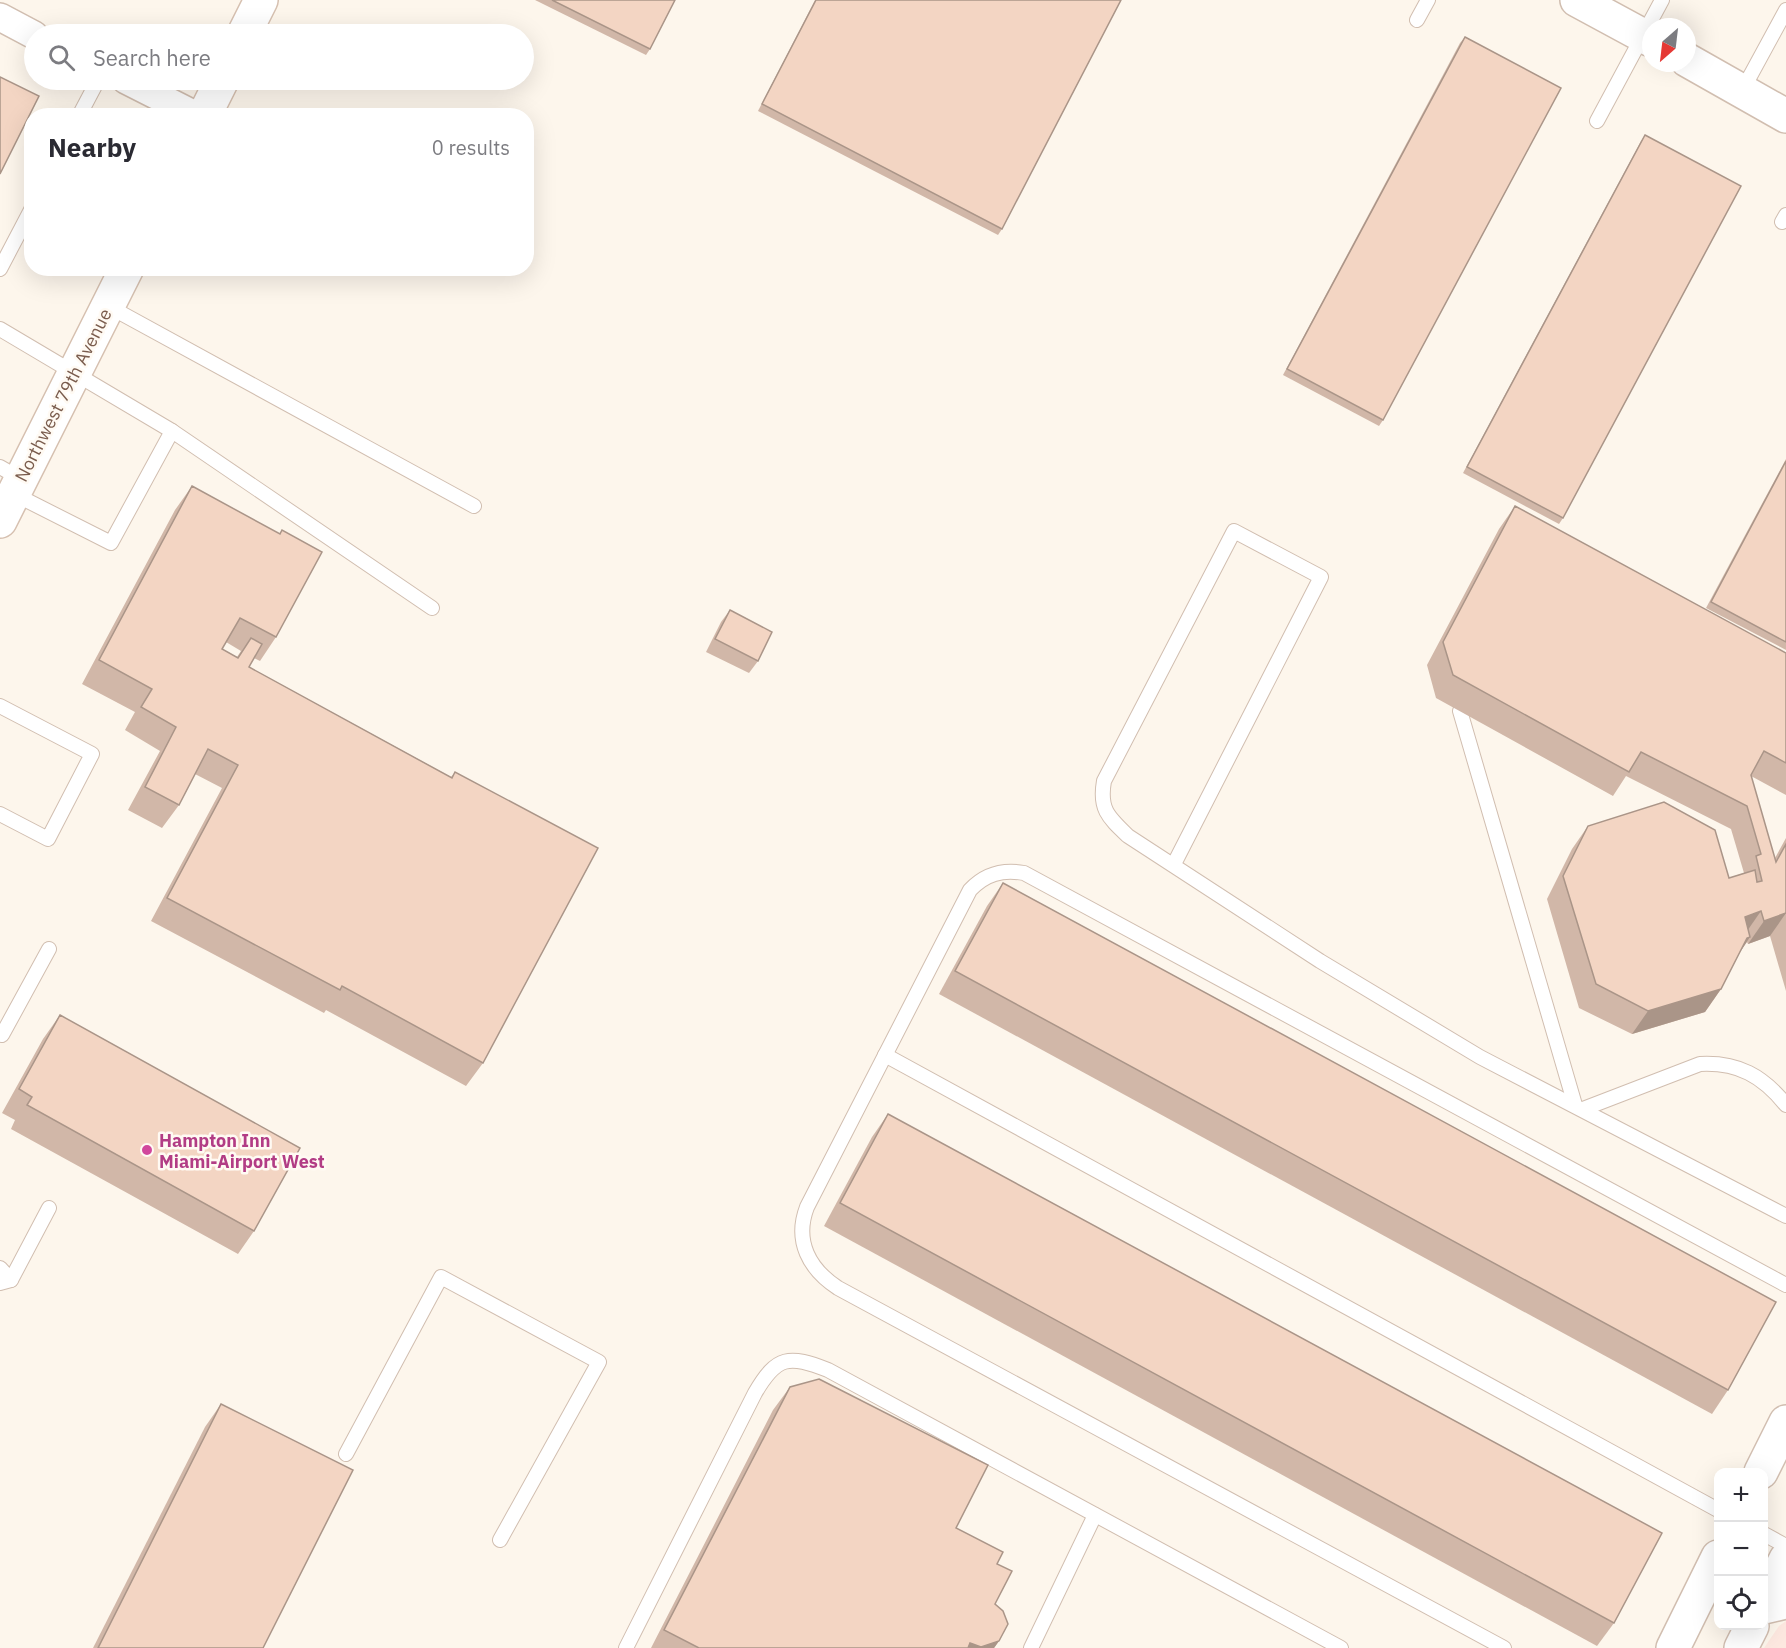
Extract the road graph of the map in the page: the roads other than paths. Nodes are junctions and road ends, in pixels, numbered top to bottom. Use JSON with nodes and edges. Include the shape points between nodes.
{"nodes":[{"id":1,"x":261,"y":0,"type":"edge"},
{"id":2,"x":1428,"y":0,"type":"edge"},
{"id":3,"x":1577,"y":0,"type":"edge"},
{"id":4,"x":1662,"y":0,"type":"edge"},
{"id":5,"x":1786,"y":10,"type":"edge"},
{"id":6,"x":0,"y":17,"type":"edge"},
{"id":7,"x":1655,"y":18,"type":"edge"},
{"id":8,"x":1417,"y":20,"type":"dead end"},
{"id":9,"x":249,"y":24,"type":"edge"},
{"id":10,"x":24,"y":30,"type":"edge"},
{"id":11,"x":1642,"y":35,"type":"edge"},
{"id":12,"x":1642,"y":46,"type":"edge"},
{"id":13,"x":1696,"y":65,"type":"edge"},
{"id":14,"x":93,"y":90,"type":"edge"},
{"id":15,"x":146,"y":90,"type":"edge"},
{"id":16,"x":217,"y":90,"type":"edge"},
{"id":17,"x":1742,"y":92,"type":"junction"},
{"id":18,"x":83,"y":108,"type":"edge"},
{"id":19,"x":182,"y":108,"type":"edge"},
{"id":20,"x":208,"y":108,"type":"edge"},
{"id":21,"x":1786,"y":116,"type":"edge"},
{"id":22,"x":1597,"y":121,"type":"dead end"},
{"id":23,"x":24,"y":223,"type":"edge"},
{"id":24,"x":0,"y":269,"type":"edge"},
{"id":25,"x":123,"y":276,"type":"edge"},
{"id":26,"x":108,"y":306,"type":"junction"},
{"id":27,"x":0,"y":329,"type":"edge"},
{"id":28,"x":75,"y":371,"type":"junction"},
{"id":29,"x":172,"y":431,"type":"junction"},
{"id":30,"x":9,"y":490,"type":"edge"},
{"id":31,"x":474,"y":506,"type":"dead end"},
{"id":32,"x":432,"y":608,"type":"dead end"},
{"id":33,"x":0,"y":706,"type":"edge"},
{"id":34,"x":1460,"y":711,"type":"edge"},
{"id":35,"x":0,"y":814,"type":"edge"},
{"id":36,"x":1174,"y":864,"type":"junction"},
{"id":37,"x":49,"y":949,"type":"dead end"},
{"id":38,"x":2,"y":1035,"type":"dead end"},
{"id":39,"x":885,"y":1055,"type":"junction"},
{"id":40,"x":1786,"y":1105,"type":"edge"},
{"id":41,"x":1579,"y":1107,"type":"junction"},
{"id":42,"x":48,"y":1208,"type":"dead end"},
{"id":43,"x":1786,"y":1216,"type":"edge"},
{"id":44,"x":0,"y":1268,"type":"edge"},
{"id":45,"x":5,"y":1281,"type":"edge"},
{"id":46,"x":1786,"y":1285,"type":"edge"},
{"id":47,"x":1786,"y":1422,"type":"edge"},
{"id":48,"x":346,"y":1454,"type":"dead end"},
{"id":49,"x":1763,"y":1468,"type":"edge"},
{"id":50,"x":1714,"y":1507,"type":"edge"},
{"id":51,"x":1095,"y":1515,"type":"junction"},
{"id":52,"x":1768,"y":1536,"type":"edge"},
{"id":53,"x":500,"y":1540,"type":"dead end"},
{"id":54,"x":1786,"y":1546,"type":"edge"},
{"id":55,"x":1786,"y":1558,"type":"edge"},
{"id":56,"x":1714,"y":1567,"type":"edge"},
{"id":57,"x":1768,"y":1595,"type":"edge"},
{"id":58,"x":1786,"y":1605,"type":"edge"},
{"id":59,"x":1768,"y":1609,"type":"edge"},
{"id":60,"x":1750,"y":1630,"type":"edge"},
{"id":61,"x":626,"y":1648,"type":"edge"},
{"id":62,"x":1031,"y":1648,"type":"edge"},
{"id":63,"x":1341,"y":1648,"type":"edge"},
{"id":64,"x":1504,"y":1648,"type":"edge"},
{"id":65,"x":1673,"y":1648,"type":"edge"},
{"id":66,"x":1741,"y":1648,"type":"edge"}],
"edges":[{"from":1,"to":9,"type":"street"},
{"from":2,"to":8,"type":"lane"},
{"from":3,"to":11,"type":"street"},
{"from":4,"to":7,"type":"lane"},
{"from":5,"to":17,"type":"lane"},
{"from":6,"to":10,"type":"street"},
{"from":12,"to":22,"type":"lane"},
{"from":13,"to":17,"type":"street"},
{"from":14,"to":18,"type":"lane"},
{"from":15,"to":19,"type":"street"},
{"from":16,"to":20,"type":"street"},
{"from":17,"to":21,"type":"street"},
{"from":23,"to":24,"type":"lane"},
{"from":25,"to":26,"type":"street","name":"Northwest 79th Avenue"},
{"from":26,"to":28,"type":"street","name":"Northwest 79th Avenue"},
{"from":26,"to":31,"type":"lane"},
{"from":27,"to":28,"type":"lane"},
{"from":28,"to":29,"type":"lane"},
{"from":28,"to":30,"type":"street","name":"Northwest 79th Avenue"},
{"from":29,"to":30,"type":"lane","via":[[111,543]]},
{"from":29,"to":32,"type":"lane"},
{"from":33,"to":35,"type":"lane","via":[[92,754],[48,839]]},
{"from":34,"to":41,"type":"lane"},
{"from":36,"to":36,"type":"lane","via":[[1128,836],[1109,818],[1101,799],[1104,781],[1234,531],[1321,577]]},
{"from":36,"to":41,"type":"lane","via":[[1320,961],[1480,1057]]},
{"from":37,"to":38,"type":"lane"},
{"from":39,"to":46,"type":"lane","via":[[970,890],[977,882],[999,872],[1024,873]]},
{"from":39,"to":50,"type":"lane"},
{"from":39,"to":64,"type":"lane","via":[[802,1218],[804,1249],[818,1273],[838,1288]]},
{"from":40,"to":41,"type":"lane","via":[[1751,1072],[1714,1063],[1700,1064]]},
{"from":41,"to":43,"type":"lane"},
{"from":42,"to":45,"type":"lane"},
{"from":44,"to":45,"type":"lane"},
{"from":47,"to":49,"type":"street"},
{"from":48,"to":53,"type":"lane","via":[[441,1277],[599,1362]]},
{"from":51,"to":61,"type":"lane","via":[[828,1370],[793,1359],[778,1363],[765,1375],[755,1393]]},
{"from":51,"to":62,"type":"lane"},
{"from":51,"to":63,"type":"lane"},
{"from":52,"to":54,"type":"lane"},
{"from":55,"to":57,"type":"street"},
{"from":56,"to":65,"type":"street"},
{"from":58,"to":59,"type":"street"},
{"from":60,"to":66,"type":"street"}]}
